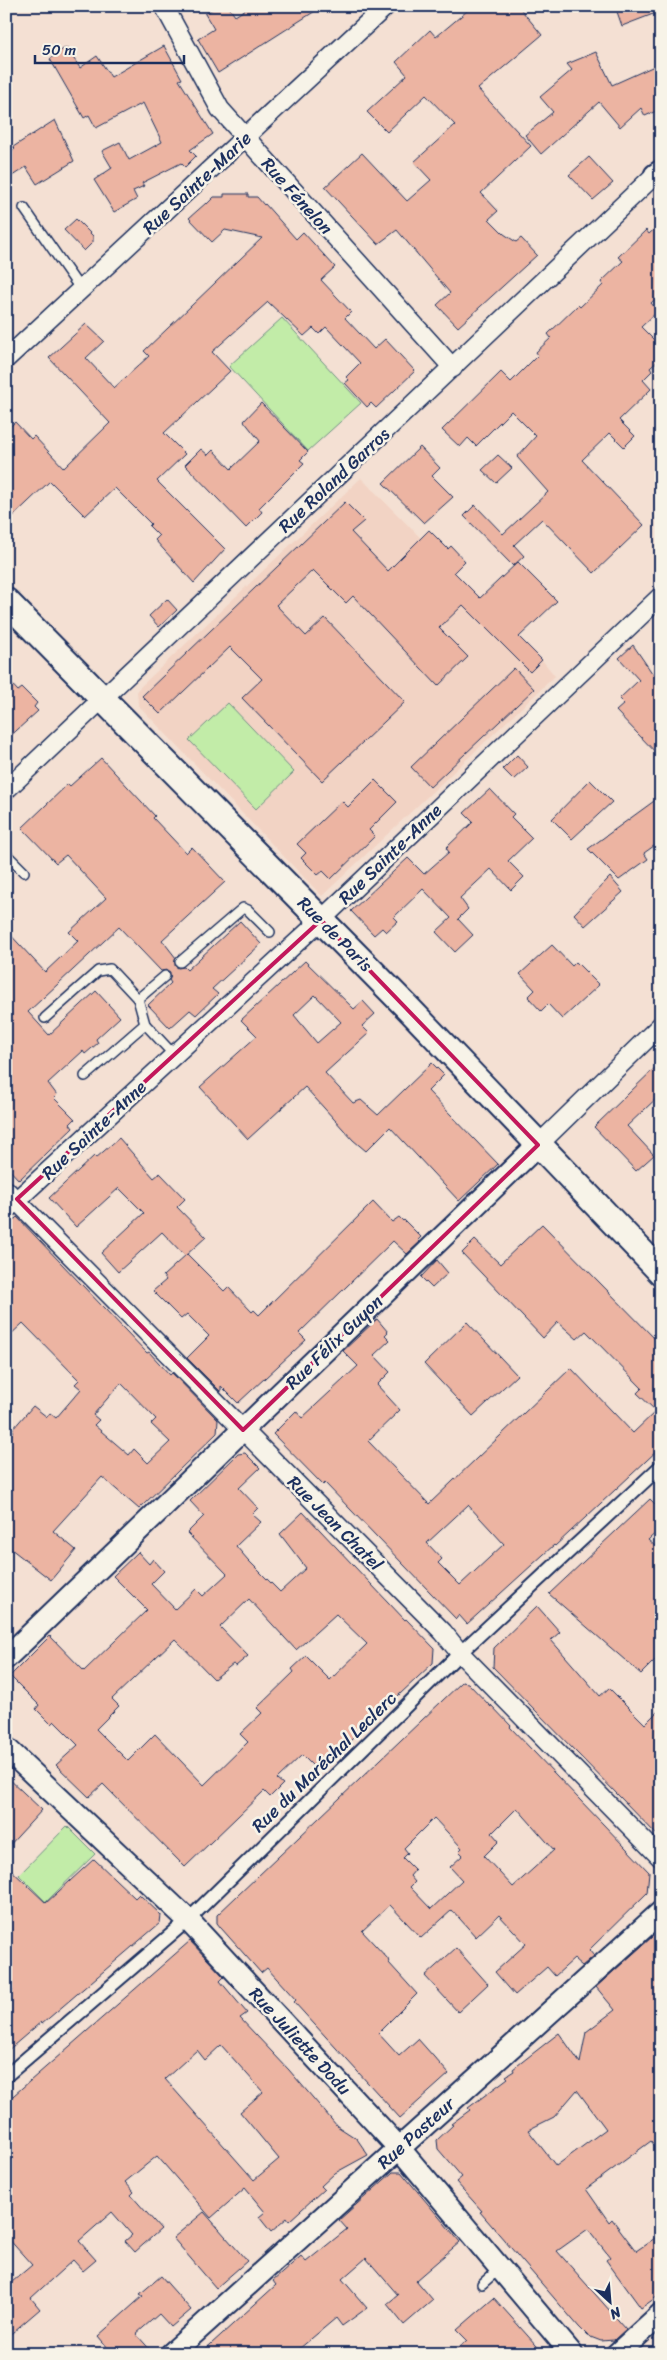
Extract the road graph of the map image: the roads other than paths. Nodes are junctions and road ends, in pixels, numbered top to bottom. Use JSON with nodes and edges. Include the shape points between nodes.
{"nodes":[{"id":1,"x":164,"y":6,"type":"edge"},
{"id":2,"x":386,"y":6,"type":"edge"},
{"id":3,"x":245,"y":139,"type":"junction"},
{"id":4,"x":659,"y":172,"type":"edge"},
{"id":5,"x":24,"y":208,"type":"dead end"},
{"id":6,"x":81,"y":290,"type":"junction"},
{"id":7,"x":6,"y":358,"type":"edge"},
{"id":8,"x":453,"y":368,"type":"junction"},
{"id":9,"x":661,"y":596,"type":"edge"},
{"id":10,"x":6,"y":600,"type":"edge"},
{"id":11,"x":104,"y":698,"type":"junction"},
{"id":12,"x":6,"y":790,"type":"edge"},
{"id":13,"x":6,"y":854,"type":"edge"},
{"id":14,"x":24,"y":872,"type":"dead end"},
{"id":15,"x":321,"y":920,"type":"junction"},
{"id":16,"x":270,"y":932,"type":"dead end"},
{"id":17,"x":180,"y":962,"type":"dead end"},
{"id":18,"x":165,"y":976,"type":"dead end"},
{"id":19,"x":138,"y":998,"type":"junction"},
{"id":20,"x":45,"y":1018,"type":"dead end"},
{"id":21,"x":145,"y":1024,"type":"junction"},
{"id":22,"x":661,"y":1025,"type":"edge"},
{"id":23,"x":174,"y":1055,"type":"junction"},
{"id":24,"x":85,"y":1076,"type":"dead end"},
{"id":25,"x":538,"y":1146,"type":"junction"},
{"id":26,"x":10,"y":1200,"type":"edge"},
{"id":27,"x":661,"y":1272,"type":"edge"},
{"id":28,"x":243,"y":1430,"type":"junction"},
{"id":29,"x":661,"y":1466,"type":"edge"},
{"id":30,"x":460,"y":1654,"type":"junction"},
{"id":31,"x":6,"y":1658,"type":"edge"},
{"id":32,"x":6,"y":1748,"type":"edge"},
{"id":33,"x":661,"y":1858,"type":"edge"},
{"id":34,"x":661,"y":1912,"type":"edge"},
{"id":35,"x":188,"y":1920,"type":"junction"},
{"id":36,"x":6,"y":2076,"type":"edge"},
{"id":37,"x":399,"y":2148,"type":"junction"},
{"id":38,"x":500,"y":2268,"type":"junction"},
{"id":39,"x":482,"y":2284,"type":"dead end"},
{"id":40,"x":661,"y":2314,"type":"edge"},
{"id":41,"x":171,"y":2354,"type":"edge"},
{"id":42,"x":572,"y":2354,"type":"edge"},
{"id":43,"x":617,"y":2354,"type":"edge"}],
"edges":[{"from":1,"to":3,"type":"street","name":"Rue Fénelon","via":[[220,109]]},
{"from":2,"to":3,"type":"street","name":"Rue Sainte-Marie"},
{"from":3,"to":6,"type":"street","name":"Rue Sainte-Marie"},
{"from":3,"to":8,"type":"street","name":"Rue Fénelon"},
{"from":4,"to":8,"type":"street","name":"Rue Roland Garros"},
{"from":5,"to":6,"type":"lane"},
{"from":6,"to":7,"type":"street","name":"Rue Sainte-Marie"},
{"from":8,"to":11,"type":"street","name":"Rue Roland Garros"},
{"from":9,"to":15,"type":"street","name":"Rue Sainte-Anne"},
{"from":10,"to":11,"type":"main road","name":"Rue de Paris"},
{"from":11,"to":12,"type":"street","name":"Rue Roland Garros"},
{"from":11,"to":15,"type":"main road","name":"Rue de Paris"},
{"from":13,"to":14,"type":"lane"},
{"from":15,"to":23,"type":"street","name":"Rue Sainte-Anne"},
{"from":15,"to":25,"type":"main road","name":"Rue de Paris"},
{"from":16,"to":17,"type":"lane","via":[[243,908]]},
{"from":18,"to":19,"type":"lane"},
{"from":19,"to":20,"type":"lane","via":[[110,969],[104,969]]},
{"from":19,"to":21,"type":"lane"},
{"from":21,"to":23,"type":"lane"},
{"from":21,"to":24,"type":"lane"},
{"from":22,"to":25,"type":"street","name":"Rue Félix Guyon"},
{"from":23,"to":26,"type":"street","name":"Rue Sainte-Anne","via":[[32,1188]]},
{"from":25,"to":27,"type":"main road","name":"Rue de Paris"},
{"from":25,"to":28,"type":"street","name":"Rue Félix Guyon"},
{"from":26,"to":28,"type":"street","name":"Rue Jean Chatel"},
{"from":28,"to":30,"type":"street","name":"Rue Jean Chatel","via":[[443,1632]]},
{"from":28,"to":31,"type":"street","name":"Rue Félix Guyon"},
{"from":29,"to":30,"type":"street","name":"Rue du Maréchal Leclerc"},
{"from":30,"to":33,"type":"street","name":"Rue Jean Chatel"},
{"from":30,"to":35,"type":"street","name":"Rue du Maréchal Leclerc"},
{"from":32,"to":35,"type":"street","name":"Rue Juliette Dodu"},
{"from":34,"to":37,"type":"street","name":"Rue Pasteur"},
{"from":35,"to":36,"type":"street","name":"Rue du Maréchal Leclerc"},
{"from":35,"to":37,"type":"street","name":"Rue Juliette Dodu"},
{"from":37,"to":38,"type":"street","name":"Rue Juliette Dodu"},
{"from":37,"to":41,"type":"street","name":"Rue Pasteur"},
{"from":38,"to":39,"type":"lane"},
{"from":38,"to":42,"type":"street","name":"Rue Juliette Dodu"},
{"from":40,"to":43,"type":"street"}]}
